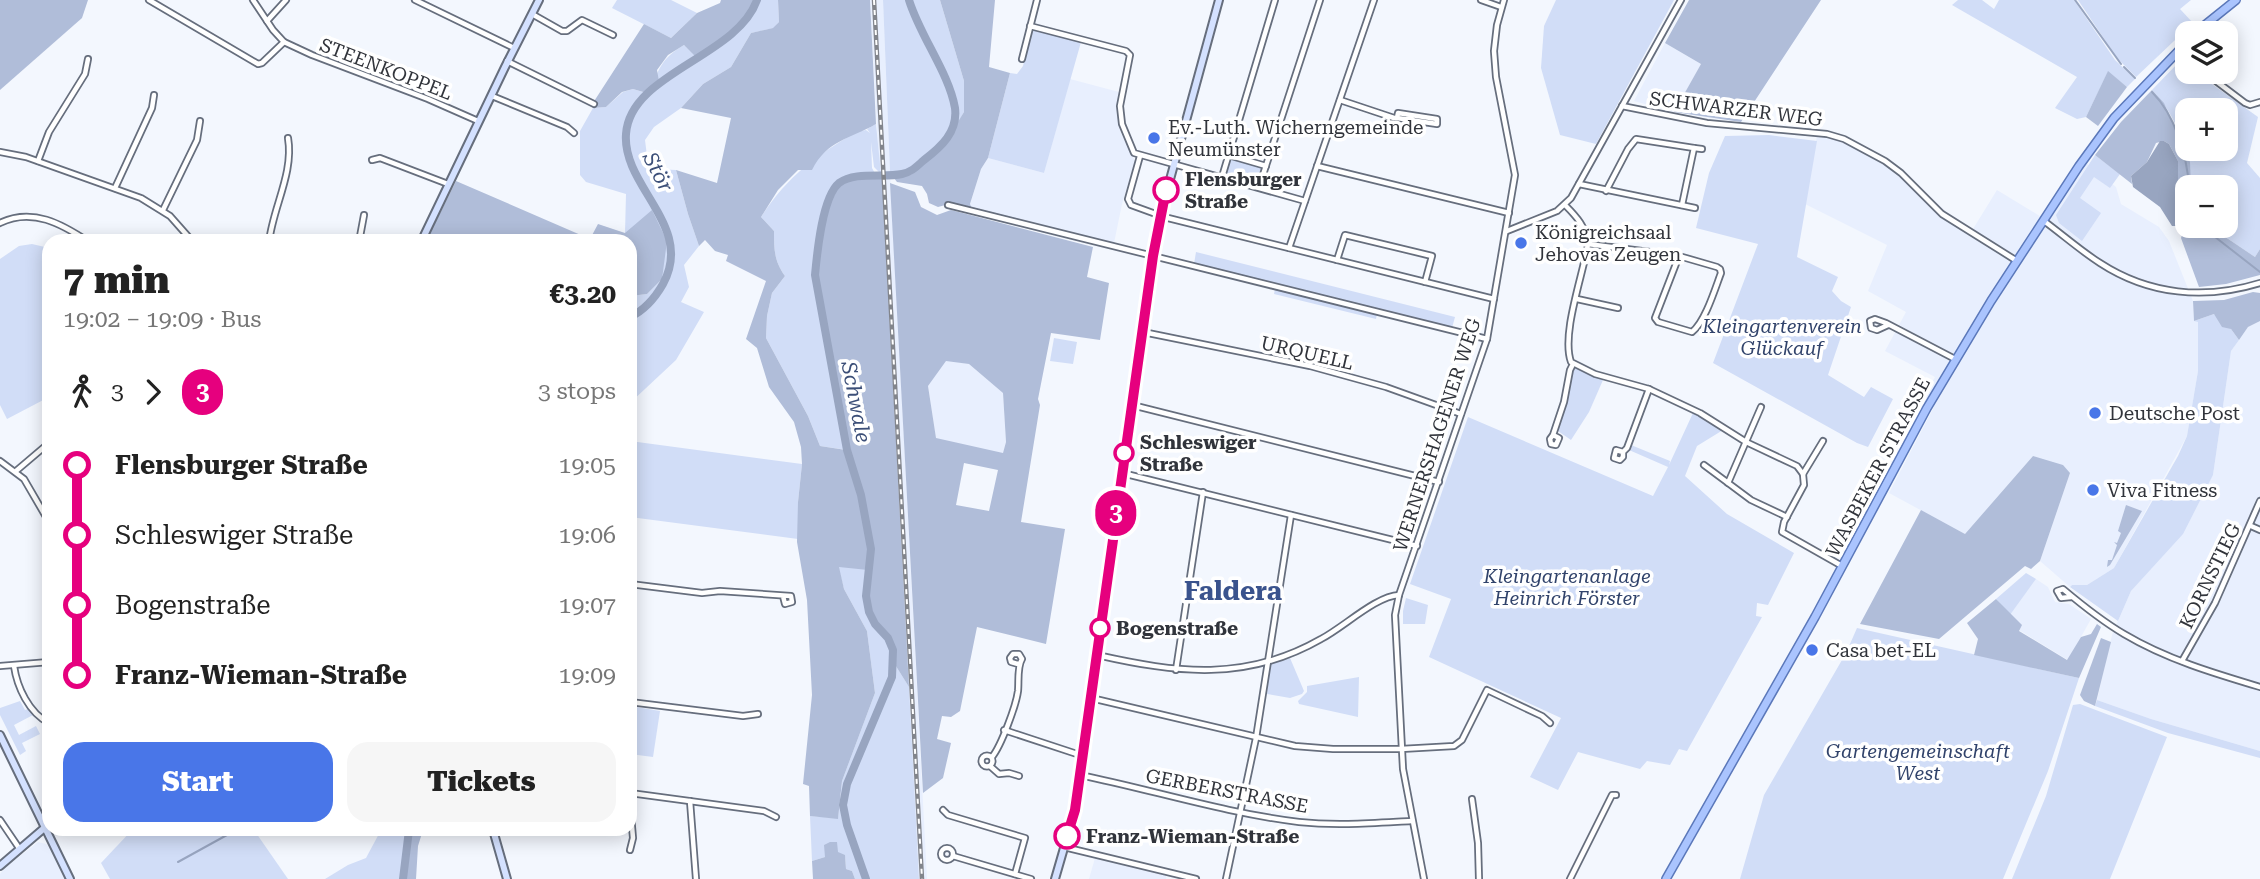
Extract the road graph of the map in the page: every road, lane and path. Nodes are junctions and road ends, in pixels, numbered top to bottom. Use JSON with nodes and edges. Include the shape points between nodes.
{"nodes":[{"id":1,"x":149,"y":0,"type":"edge"},
{"id":2,"x":253,"y":0,"type":"edge"},
{"id":3,"x":286,"y":0,"type":"edge"},
{"id":4,"x":415,"y":0,"type":"edge"},
{"id":5,"x":539,"y":0,"type":"edge"},
{"id":6,"x":1037,"y":0,"type":"edge"},
{"id":7,"x":1219,"y":0,"type":"edge"},
{"id":8,"x":1275,"y":0,"type":"edge"},
{"id":9,"x":1320,"y":0,"type":"edge"},
{"id":10,"x":1374,"y":0,"type":"edge"},
{"id":11,"x":1481,"y":0,"type":"edge"},
{"id":12,"x":1504,"y":0,"type":"edge"},
{"id":13,"x":1681,"y":0,"type":"edge"},
{"id":14,"x":2236,"y":0,"type":"edge"},
{"id":15,"x":1501,"y":7,"type":"junction"},
{"id":16,"x":532,"y":14,"type":"junction"},
{"id":17,"x":267,"y":21,"type":"junction"},
{"id":18,"x":2211,"y":21,"type":"edge"},
{"id":19,"x":1030,"y":26,"type":"junction"},
{"id":20,"x":613,"y":35,"type":"dead end"},
{"id":21,"x":284,"y":42,"type":"junction"},
{"id":22,"x":514,"y":48,"type":"junction"},
{"id":23,"x":2175,"y":54,"type":"edge"},
{"id":24,"x":89,"y":59,"type":"dead end"},
{"id":25,"x":1022,"y":59,"type":"dead end"},
{"id":26,"x":506,"y":63,"type":"junction"},
{"id":27,"x":2220,"y":84,"type":"edge"},
{"id":28,"x":154,"y":95,"type":"dead end"},
{"id":29,"x":491,"y":96,"type":"junction"},
{"id":30,"x":1340,"y":100,"type":"junction"},
{"id":31,"x":2260,"y":102,"type":"edge"},
{"id":32,"x":594,"y":104,"type":"dead end"},
{"id":33,"x":1622,"y":107,"type":"junction"},
{"id":34,"x":1397,"y":118,"type":"junction"},
{"id":35,"x":200,"y":121,"type":"dead end"},
{"id":36,"x":478,"y":121,"type":"junction"},
{"id":37,"x":574,"y":134,"type":"dead end"},
{"id":38,"x":288,"y":138,"type":"dead end"},
{"id":39,"x":1694,"y":148,"type":"junction"},
{"id":40,"x":1702,"y":149,"type":"dead end"},
{"id":41,"x":0,"y":152,"type":"edge"},
{"id":42,"x":1228,"y":155,"type":"junction"},
{"id":43,"x":1140,"y":156,"type":"junction"},
{"id":44,"x":372,"y":160,"type":"dead end"},
{"id":45,"x":38,"y":161,"type":"junction"},
{"id":46,"x":1173,"y":163,"type":"junction"},
{"id":47,"x":1266,"y":166,"type":"junction"},
{"id":48,"x":1317,"y":166,"type":"junction"},
{"id":49,"x":1222,"y":177,"type":"junction"},
{"id":50,"x":448,"y":184,"type":"junction"},
{"id":51,"x":1579,"y":184,"type":"junction"},
{"id":52,"x":1259,"y":187,"type":"junction"},
{"id":53,"x":115,"y":188,"type":"junction"},
{"id":54,"x":1606,"y":191,"type":"junction"},
{"id":55,"x":1305,"y":201,"type":"junction"},
{"id":56,"x":948,"y":205,"type":"dead end"},
{"id":57,"x":1565,"y":205,"type":"junction"},
{"id":58,"x":1682,"y":205,"type":"junction"},
{"id":59,"x":1695,"y":208,"type":"dead end"},
{"id":60,"x":163,"y":210,"type":"junction"},
{"id":61,"x":1509,"y":213,"type":"junction"},
{"id":62,"x":364,"y":215,"type":"dead end"},
{"id":63,"x":1160,"y":216,"type":"junction"},
{"id":64,"x":2043,"y":221,"type":"junction"},
{"id":65,"x":0,"y":223,"type":"edge"},
{"id":66,"x":1506,"y":231,"type":"junction"},
{"id":67,"x":76,"y":234,"type":"edge"},
{"id":68,"x":187,"y":234,"type":"edge"},
{"id":69,"x":270,"y":234,"type":"edge"},
{"id":70,"x":360,"y":234,"type":"edge"},
{"id":71,"x":425,"y":234,"type":"edge"},
{"id":72,"x":1588,"y":244,"type":"junction"},
{"id":73,"x":1289,"y":248,"type":"junction"},
{"id":74,"x":1153,"y":256,"type":"junction"},
{"id":75,"x":1679,"y":256,"type":"junction"},
{"id":76,"x":1337,"y":260,"type":"junction"},
{"id":77,"x":2017,"y":261,"type":"junction"},
{"id":78,"x":1425,"y":282,"type":"junction"},
{"id":79,"x":2260,"y":283,"type":"edge"},
{"id":80,"x":1494,"y":299,"type":"junction"},
{"id":81,"x":1577,"y":299,"type":"junction"},
{"id":82,"x":1618,"y":308,"type":"dead end"},
{"id":83,"x":1888,"y":325,"type":"dead end"},
{"id":84,"x":1142,"y":332,"type":"junction"},
{"id":85,"x":1487,"y":339,"type":"junction"},
{"id":86,"x":1955,"y":359,"type":"junction"},
{"id":87,"x":1573,"y":364,"type":"junction"},
{"id":88,"x":1649,"y":389,"type":"junction"},
{"id":89,"x":1132,"y":405,"type":"junction"},
{"id":90,"x":1761,"y":407,"type":"dead end"},
{"id":91,"x":1461,"y":414,"type":"junction"},
{"id":92,"x":1553,"y":435,"type":"dead end"},
{"id":93,"x":1823,"y":441,"type":"dead end"},
{"id":94,"x":1746,"y":442,"type":"junction"},
{"id":95,"x":42,"y":449,"type":"edge"},
{"id":96,"x":1623,"y":452,"type":"dead end"},
{"id":97,"x":0,"y":461,"type":"edge"},
{"id":98,"x":1704,"y":465,"type":"dead end"},
{"id":99,"x":8,"y":466,"type":"junction"},
{"id":100,"x":0,"y":470,"type":"edge"},
{"id":101,"x":16,"y":471,"type":"junction"},
{"id":102,"x":1122,"y":473,"type":"junction"},
{"id":103,"x":1803,"y":474,"type":"junction"},
{"id":104,"x":1439,"y":482,"type":"junction"},
{"id":105,"x":1728,"y":483,"type":"junction"},
{"id":106,"x":1203,"y":492,"type":"junction"},
{"id":107,"x":2260,"y":501,"type":"edge"},
{"id":108,"x":42,"y":509,"type":"edge"},
{"id":109,"x":1291,"y":514,"type":"junction"},
{"id":110,"x":1787,"y":517,"type":"junction"},
{"id":111,"x":2251,"y":526,"type":"junction"},
{"id":112,"x":2260,"y":530,"type":"edge"},
{"id":113,"x":1417,"y":546,"type":"junction"},
{"id":114,"x":1842,"y":566,"type":"junction"},
{"id":115,"x":637,"y":585,"type":"edge"},
{"id":116,"x":1399,"y":595,"type":"junction"},
{"id":117,"x":783,"y":596,"type":"dead end"},
{"id":118,"x":2071,"y":597,"type":"dead end"},
{"id":119,"x":1097,"y":655,"type":"junction"},
{"id":120,"x":2182,"y":661,"type":"junction"},
{"id":121,"x":1269,"y":662,"type":"junction"},
{"id":122,"x":42,"y":663,"type":"edge"},
{"id":123,"x":1018,"y":664,"type":"dead end"},
{"id":124,"x":0,"y":666,"type":"edge"},
{"id":125,"x":14,"y":666,"type":"junction"},
{"id":126,"x":1176,"y":670,"type":"junction"},
{"id":127,"x":2260,"y":687,"type":"edge"},
{"id":128,"x":1091,"y":698,"type":"junction"},
{"id":129,"x":637,"y":703,"type":"edge"},
{"id":130,"x":758,"y":714,"type":"dead end"},
{"id":131,"x":42,"y":719,"type":"edge"},
{"id":132,"x":1550,"y":723,"type":"dead end"},
{"id":133,"x":1004,"y":730,"type":"junction"},
{"id":134,"x":0,"y":735,"type":"edge"},
{"id":135,"x":1256,"y":738,"type":"junction"},
{"id":136,"x":1401,"y":749,"type":"junction"},
{"id":137,"x":1083,"y":756,"type":"junction"},
{"id":138,"x":992,"y":757,"type":"junction"},
{"id":139,"x":990,"y":766,"type":"junction"},
{"id":140,"x":1080,"y":775,"type":"junction"},
{"id":141,"x":1019,"y":776,"type":"dead end"},
{"id":142,"x":637,"y":794,"type":"edge"},
{"id":143,"x":1616,"y":795,"type":"dead end"},
{"id":144,"x":1472,"y":799,"type":"dead end"},
{"id":145,"x":690,"y":801,"type":"junction"},
{"id":146,"x":943,"y":810,"type":"dead end"},
{"id":147,"x":1241,"y":812,"type":"junction"},
{"id":148,"x":42,"y":816,"type":"edge"},
{"id":149,"x":776,"y":817,"type":"dead end"},
{"id":150,"x":0,"y":820,"type":"edge"},
{"id":151,"x":1411,"y":821,"type":"junction"},
{"id":152,"x":42,"y":830,"type":"edge"},
{"id":153,"x":51,"y":836,"type":"edge"},
{"id":154,"x":494,"y":836,"type":"edge"},
{"id":155,"x":633,"y":836,"type":"edge"},
{"id":156,"x":1064,"y":847,"type":"junction"},
{"id":157,"x":19,"y":848,"type":"junction"},
{"id":158,"x":630,"y":850,"type":"dead end"},
{"id":159,"x":953,"y":856,"type":"dead end"},
{"id":160,"x":0,"y":866,"type":"edge"},
{"id":161,"x":1015,"y":874,"type":"junction"},
{"id":162,"x":70,"y":879,"type":"edge"},
{"id":163,"x":507,"y":879,"type":"edge"},
{"id":164,"x":696,"y":879,"type":"edge"},
{"id":165,"x":1031,"y":879,"type":"edge"},
{"id":166,"x":1055,"y":879,"type":"edge"},
{"id":167,"x":1196,"y":879,"type":"edge"},
{"id":168,"x":1226,"y":879,"type":"edge"},
{"id":169,"x":1424,"y":879,"type":"edge"},
{"id":170,"x":1479,"y":879,"type":"edge"},
{"id":171,"x":1570,"y":879,"type":"edge"},
{"id":172,"x":1665,"y":879,"type":"edge"}],
"edges":[{"from":1,"to":21,"type":"street","via":[[256,64]]},
{"from":2,"to":17,"type":"street","name":"STEENKOPPEL"},
{"from":3,"to":17,"type":"street"},
{"from":4,"to":22,"type":"street"},
{"from":5,"to":16,"type":"street"},
{"from":6,"to":19,"type":"street"},
{"from":7,"to":46,"type":"street"},
{"from":8,"to":42,"type":"street"},
{"from":9,"to":47,"type":"street"},
{"from":10,"to":30,"type":"street"},
{"from":11,"to":15,"type":"street"},
{"from":12,"to":15,"type":"street","name":"WERNERSHAGENER WEG"},
{"from":13,"to":33,"type":"street"},
{"from":14,"to":18,"type":"main road"},
{"from":15,"to":61,"type":"street","name":"WERNERSHAGENER WEG","via":[[1494,51],[1514,163]]},
{"from":16,"to":20,"type":"street","via":[[562,32],[582,20]]},
{"from":16,"to":22,"type":"street"},
{"from":17,"to":21,"type":"street","name":"STEENKOPPEL"},
{"from":19,"to":25,"type":"street"},
{"from":19,"to":43,"type":"street","via":[[1128,52],[1131,59],[1122,91],[1122,124],[1129,146]]},
{"from":21,"to":36,"type":"street","name":"STEENKOPPEL"},
{"from":22,"to":26,"type":"street"},
{"from":23,"to":64,"type":"main road","name":"WASBEKER STRASSE","via":[[2113,118]]},
{"from":24,"to":45,"type":"street"},
{"from":26,"to":29,"type":"street"},
{"from":26,"to":32,"type":"street"},
{"from":27,"to":31,"type":"street","via":[[2250,106]]},
{"from":28,"to":53,"type":"street"},
{"from":29,"to":36,"type":"street"},
{"from":29,"to":37,"type":"street"},
{"from":30,"to":34,"type":"street"},
{"from":30,"to":48,"type":"street"},
{"from":33,"to":51,"type":"street"},
{"from":33,"to":77,"type":"street","name":"SCHWARZER WEG","via":[[1707,123],[1815,132],[1843,139],[1885,161],[1942,214]]},
{"from":34,"to":34,"type":"street","via":[[1398,113],[1437,119],[1437,124]]},
{"from":35,"to":60,"type":"street","via":[[197,140]]},
{"from":36,"to":50,"type":"street"},
{"from":38,"to":69,"type":"street","via":[[289,161]]},
{"from":39,"to":40,"type":"street"},
{"from":39,"to":54,"type":"street","via":[[1636,139]]},
{"from":39,"to":58,"type":"street"},
{"from":41,"to":45,"type":"street"},
{"from":42,"to":47,"type":"street"},
{"from":42,"to":49,"type":"street"},
{"from":43,"to":46,"type":"street"},
{"from":43,"to":63,"type":"street","via":[[1128,198],[1131,205]]},
{"from":44,"to":50,"type":"street","via":[[380,158]]},
{"from":45,"to":53,"type":"street"},
{"from":46,"to":49,"type":"street"},
{"from":46,"to":63,"type":"street"},
{"from":47,"to":52,"type":"street"},
{"from":48,"to":55,"type":"street"},
{"from":48,"to":61,"type":"street"},
{"from":49,"to":52,"type":"street"},
{"from":50,"to":71,"type":"street"},
{"from":51,"to":54,"type":"street"},
{"from":51,"to":57,"type":"street"},
{"from":52,"to":55,"type":"street"},
{"from":53,"to":60,"type":"street"},
{"from":54,"to":58,"type":"street"},
{"from":55,"to":73,"type":"street"},
{"from":56,"to":74,"type":"street"},
{"from":57,"to":66,"type":"street"},
{"from":57,"to":72,"type":"street","via":[[1583,226]]},
{"from":58,"to":59,"type":"street"},
{"from":60,"to":68,"type":"street"},
{"from":61,"to":66,"type":"street","name":"WERNERSHAGENER WEG"},
{"from":62,"to":70,"type":"street"},
{"from":63,"to":73,"type":"street"},
{"from":63,"to":74,"type":"street"},
{"from":64,"to":77,"type":"main road","name":"WASBEKER STRASSE"},
{"from":64,"to":79,"type":"street","via":[[2115,273],[2154,288],[2191,293]]},
{"from":65,"to":67,"type":"street","via":[[40,217]]},
{"from":66,"to":80,"type":"street","name":"WERNERSHAGENER WEG"},
{"from":72,"to":75,"type":"street"},
{"from":72,"to":81,"type":"street"},
{"from":73,"to":76,"type":"street"},
{"from":74,"to":84,"type":"street"},
{"from":74,"to":85,"type":"street"},
{"from":75,"to":75,"type":"street","via":[[1721,271],[1692,332],[1655,318]]},
{"from":76,"to":78,"type":"street"},
{"from":76,"to":78,"type":"street","via":[[1345,235],[1432,256]]},
{"from":77,"to":86,"type":"main road","name":"WASBEKER STRASSE"},
{"from":78,"to":80,"type":"street"},
{"from":80,"to":85,"type":"street","name":"WERNERSHAGENER WEG"},
{"from":81,"to":82,"type":"street"},
{"from":81,"to":87,"type":"street","via":[[1569,340]]},
{"from":83,"to":86,"type":"street"},
{"from":84,"to":89,"type":"street"},
{"from":84,"to":91,"type":"street","name":"URQUELL","via":[[1310,366]]},
{"from":85,"to":91,"type":"street","name":"WERNERSHAGENER WEG"},
{"from":86,"to":114,"type":"main road","name":"WASBEKER STRASSE"},
{"from":87,"to":88,"type":"street"},
{"from":87,"to":92,"type":"street"},
{"from":88,"to":94,"type":"street"},
{"from":88,"to":96,"type":"street"},
{"from":89,"to":102,"type":"street"},
{"from":89,"to":104,"type":"street"},
{"from":90,"to":94,"type":"street"},
{"from":91,"to":104,"type":"street","name":"WERNERSHAGENER WEG"},
{"from":93,"to":103,"type":"street"},
{"from":94,"to":103,"type":"street","via":[[1797,466]]},
{"from":94,"to":105,"type":"street"},
{"from":95,"to":101,"type":"street"},
{"from":97,"to":99,"type":"street"},
{"from":98,"to":105,"type":"street"},
{"from":99,"to":100,"type":"street"},
{"from":99,"to":101,"type":"street"},
{"from":101,"to":108,"type":"street"},
{"from":102,"to":106,"type":"street"},
{"from":102,"to":119,"type":"street"},
{"from":103,"to":110,"type":"street","via":[[1804,485]]},
{"from":104,"to":113,"type":"street","name":"WERNERSHAGENER WEG"},
{"from":105,"to":110,"type":"street"},
{"from":106,"to":109,"type":"street"},
{"from":106,"to":126,"type":"street"},
{"from":107,"to":111,"type":"street","name":"KORNSTIEG"},
{"from":109,"to":113,"type":"street"},
{"from":109,"to":121,"type":"street"},
{"from":110,"to":114,"type":"street","via":[[1784,534]]},
{"from":111,"to":112,"type":"street"},
{"from":111,"to":120,"type":"street","name":"KORNSTIEG"},
{"from":113,"to":116,"type":"street","name":"WERNERSHAGENER WEG"},
{"from":114,"to":172,"type":"main road","name":"WASBEKER STRASSE"},
{"from":115,"to":117,"type":"street"},
{"from":116,"to":121,"type":"street","via":[[1381,598],[1319,641]]},
{"from":116,"to":136,"type":"street","name":"WERNERSHAGENER WEG","via":[[1395,615]]},
{"from":118,"to":120,"type":"street","via":[[2125,634]]},
{"from":119,"to":126,"type":"street"},
{"from":119,"to":128,"type":"street"},
{"from":120,"to":127,"type":"street"},
{"from":121,"to":126,"type":"street"},
{"from":121,"to":135,"type":"street"},
{"from":122,"to":125,"type":"street"},
{"from":123,"to":133,"type":"street","via":[[1017,693]]},
{"from":124,"to":125,"type":"street"},
{"from":125,"to":131,"type":"street","via":[[27,700]]},
{"from":128,"to":135,"type":"street"},
{"from":128,"to":137,"type":"street"},
{"from":129,"to":130,"type":"street"},
{"from":132,"to":136,"type":"street","via":[[1487,690],[1462,740],[1454,746]]},
{"from":133,"to":137,"type":"street"},
{"from":133,"to":138,"type":"street"},
{"from":134,"to":148,"type":"street"},
{"from":135,"to":136,"type":"street","via":[[1333,749]]},
{"from":135,"to":147,"type":"street"},
{"from":136,"to":151,"type":"street","name":"WERNERSHAGENER WEG"},
{"from":137,"to":140,"type":"street"},
{"from":138,"to":139,"type":"street"},
{"from":138,"to":139,"type":"street","via":[[986,755],[981,760]]},
{"from":139,"to":141,"type":"street","via":[[999,774]]},
{"from":140,"to":147,"type":"street","name":"GERBERSTRASSE"},
{"from":140,"to":156,"type":"street"},
{"from":142,"to":145,"type":"street"},
{"from":143,"to":171,"type":"street","via":[[1612,795]]},
{"from":144,"to":170,"type":"street"},
{"from":145,"to":149,"type":"street","via":[[764,811]]},
{"from":145,"to":164,"type":"street"},
{"from":146,"to":161,"type":"street","via":[[1025,838]]},
{"from":147,"to":151,"type":"street","name":"GERBERSTRASSE","via":[[1329,824]]},
{"from":147,"to":168,"type":"street"},
{"from":150,"to":157,"type":"street"},
{"from":151,"to":169,"type":"street","name":"WERNERSHAGENER WEG"},
{"from":152,"to":157,"type":"street"},
{"from":153,"to":162,"type":"street"},
{"from":154,"to":163,"type":"street"},
{"from":155,"to":158,"type":"street"},
{"from":156,"to":166,"type":"street"},
{"from":156,"to":167,"type":"street"},
{"from":157,"to":160,"type":"street"},
{"from":159,"to":161,"type":"street"},
{"from":161,"to":165,"type":"street"}]}
